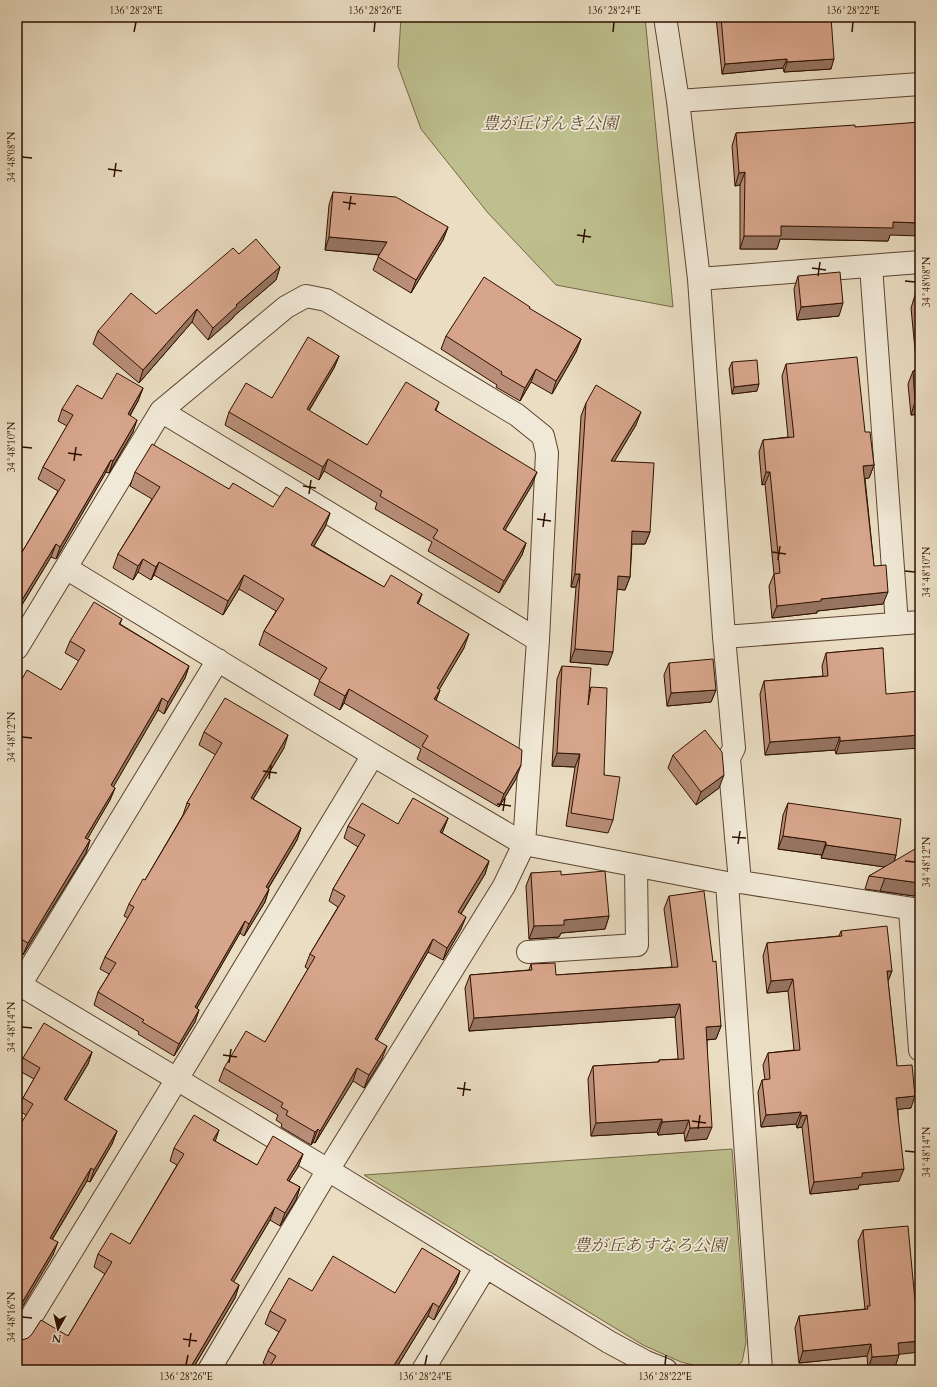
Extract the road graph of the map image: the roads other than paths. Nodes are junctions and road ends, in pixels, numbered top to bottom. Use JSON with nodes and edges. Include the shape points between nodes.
{"nodes":[{"id":1,"x":665,"y":17,"type":"edge"},
{"id":2,"x":920,"y":84,"type":"edge"},
{"id":3,"x":678,"y":101,"type":"junction"},
{"id":4,"x":920,"y":262,"type":"edge"},
{"id":5,"x":871,"y":266,"type":"junction"},
{"id":6,"x":699,"y":279,"type":"junction"},
{"id":7,"x":161,"y":411,"type":"junction"},
{"id":8,"x":66,"y":568,"type":"junction"},
{"id":9,"x":920,"y":622,"type":"edge"},
{"id":10,"x":897,"y":624,"type":"junction"},
{"id":11,"x":724,"y":637,"type":"junction"},
{"id":12,"x":538,"y":640,"type":"junction"},
{"id":13,"x":17,"y":648,"type":"edge"},
{"id":14,"x":218,"y":660,"type":"junction"},
{"id":15,"x":373,"y":755,"type":"junction"},
{"id":16,"x":524,"y":844,"type":"junction"},
{"id":17,"x":636,"y":866,"type":"junction"},
{"id":18,"x":733,"y":883,"type":"junction"},
{"id":19,"x":915,"y":910,"type":"edge"},
{"id":20,"x":528,"y":952,"type":"dead end"},
{"id":21,"x":18,"y":986,"type":"edge"},
{"id":22,"x":920,"y":1050,"type":"edge"},
{"id":23,"x":177,"y":1079,"type":"junction"},
{"id":24,"x":328,"y":1170,"type":"junction"},
{"id":25,"x":486,"y":1266,"type":"junction"},
{"id":26,"x":17,"y":1340,"type":"edge"},
{"id":27,"x":209,"y":1370,"type":"edge"},
{"id":28,"x":423,"y":1370,"type":"edge"},
{"id":29,"x":666,"y":1370,"type":"edge"},
{"id":30,"x":761,"y":1370,"type":"edge"}],
"edges":[{"from":1,"to":3,"type":"street"},
{"from":2,"to":3,"type":"street"},
{"from":3,"to":6,"type":"street"},
{"from":4,"to":5,"type":"street"},
{"from":5,"to":6,"type":"street"},
{"from":5,"to":10,"type":"street"},
{"from":6,"to":11,"type":"street"},
{"from":7,"to":8,"type":"street"},
{"from":7,"to":12,"type":"street"},
{"from":7,"to":12,"type":"street","via":[[286,307],[306,296],[326,300],[510,411],[543,436],[547,453]]},
{"from":8,"to":13,"type":"street"},
{"from":8,"to":14,"type":"street"},
{"from":9,"to":10,"type":"street"},
{"from":10,"to":11,"type":"street"},
{"from":11,"to":18,"type":"street","via":[[734,748],[729,758]]},
{"from":12,"to":16,"type":"street"},
{"from":14,"to":15,"type":"street"},
{"from":14,"to":21,"type":"street"},
{"from":15,"to":16,"type":"street"},
{"from":15,"to":23,"type":"street"},
{"from":16,"to":17,"type":"street"},
{"from":16,"to":24,"type":"street","via":[[504,886]]},
{"from":17,"to":18,"type":"street"},
{"from":17,"to":20,"type":"street","via":[[637,945]]},
{"from":18,"to":19,"type":"street"},
{"from":18,"to":30,"type":"street"},
{"from":19,"to":22,"type":"street"},
{"from":21,"to":23,"type":"street"},
{"from":23,"to":24,"type":"street"},
{"from":23,"to":26,"type":"street"},
{"from":24,"to":25,"type":"street"},
{"from":24,"to":27,"type":"street"},
{"from":25,"to":28,"type":"street"},
{"from":25,"to":29,"type":"street","via":[[609,1342]]}]}
